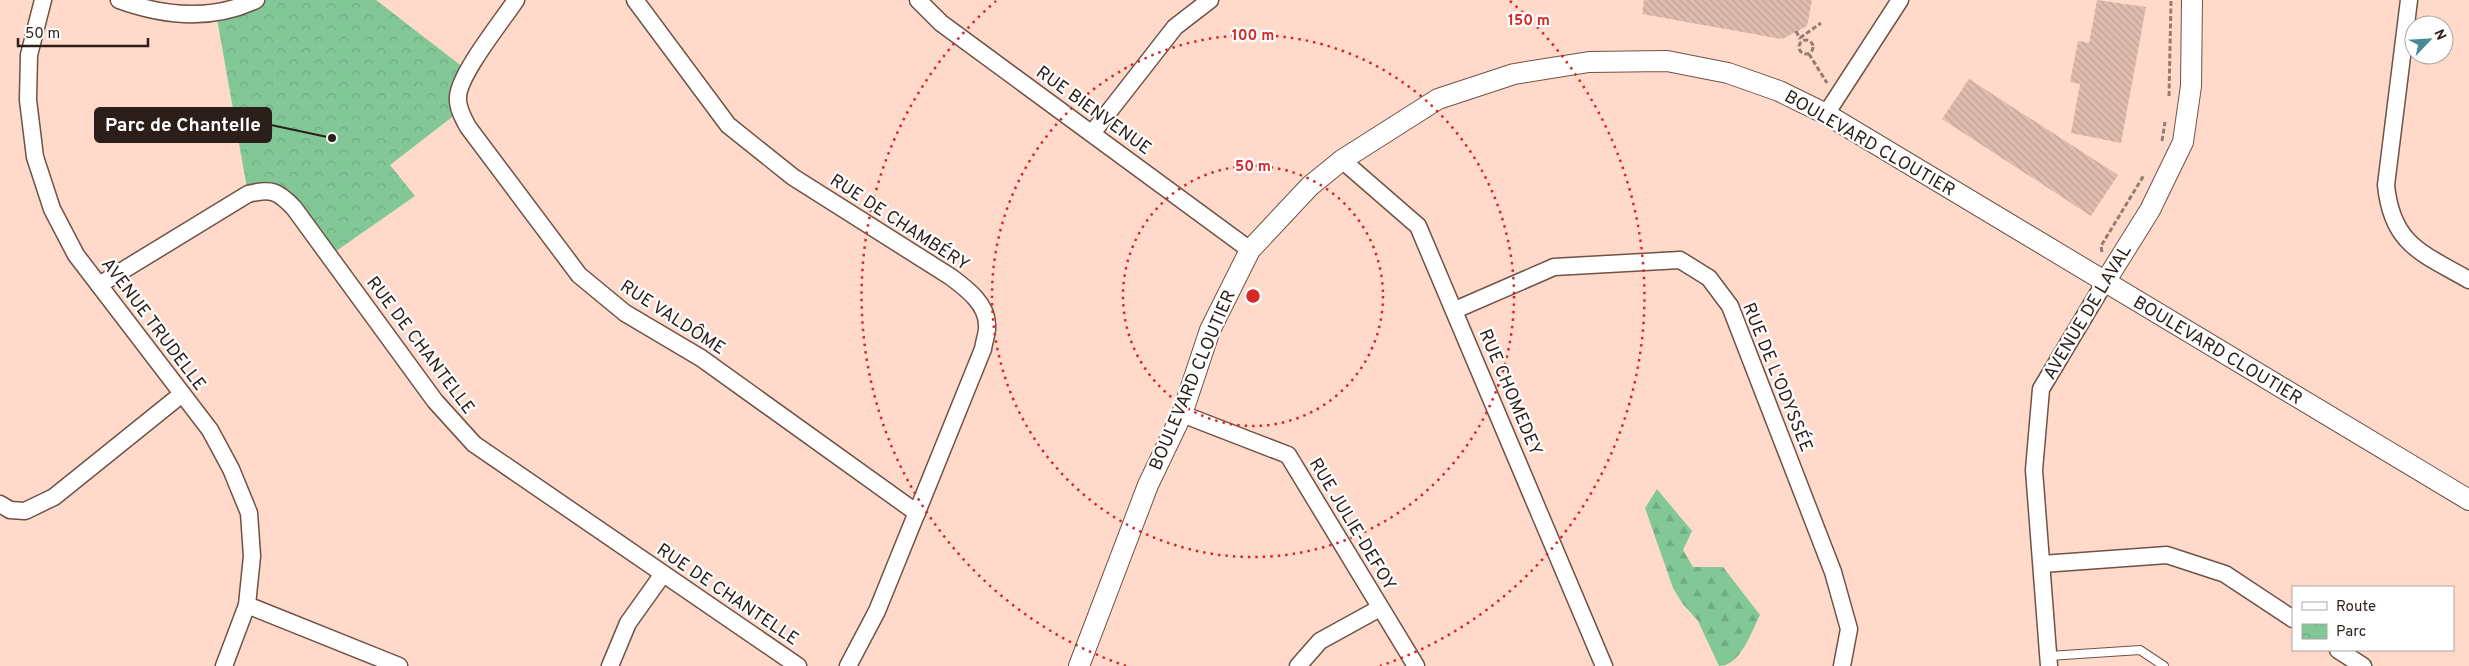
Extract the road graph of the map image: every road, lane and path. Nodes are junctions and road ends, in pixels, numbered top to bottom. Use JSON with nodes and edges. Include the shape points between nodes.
{"nodes":[{"id":1,"x":43,"y":0,"type":"edge"},
{"id":2,"x":119,"y":0,"type":"edge"},
{"id":3,"x":256,"y":0,"type":"edge"},
{"id":4,"x":516,"y":0,"type":"edge"},
{"id":5,"x":635,"y":0,"type":"edge"},
{"id":6,"x":918,"y":0,"type":"edge"},
{"id":7,"x":1210,"y":0,"type":"edge"},
{"id":8,"x":1900,"y":0,"type":"edge"},
{"id":9,"x":2171,"y":0,"type":"edge"},
{"id":10,"x":2192,"y":0,"type":"edge"},
{"id":11,"x":2409,"y":0,"type":"edge"},
{"id":12,"x":1821,"y":22,"type":"dead end"},
{"id":13,"x":1796,"y":31,"type":"dead end"},
{"id":14,"x":1801,"y":40,"type":"junction"},
{"id":15,"x":1809,"y":54,"type":"junction"},
{"id":16,"x":2169,"y":102,"type":"dead end"},
{"id":17,"x":1831,"y":106,"type":"junction"},
{"id":18,"x":2166,"y":120,"type":"dead end"},
{"id":19,"x":1092,"y":132,"type":"junction"},
{"id":20,"x":2159,"y":146,"type":"dead end"},
{"id":21,"x":1342,"y":160,"type":"junction"},
{"id":22,"x":2148,"y":170,"type":"dead end"},
{"id":23,"x":1250,"y":250,"type":"junction"},
{"id":24,"x":2469,"y":280,"type":"edge"},
{"id":25,"x":2105,"y":282,"type":"junction"},
{"id":26,"x":99,"y":285,"type":"junction"},
{"id":27,"x":1455,"y":310,"type":"junction"},
{"id":28,"x":182,"y":394,"type":"junction"},
{"id":29,"x":1182,"y":414,"type":"junction"},
{"id":30,"x":2469,"y":500,"type":"edge"},
{"id":31,"x":0,"y":504,"type":"edge"},
{"id":32,"x":917,"y":513,"type":"junction"},
{"id":33,"x":2042,"y":564,"type":"junction"},
{"id":34,"x":663,"y":574,"type":"junction"},
{"id":35,"x":247,"y":605,"type":"junction"},
{"id":36,"x":1380,"y":608,"type":"junction"},
{"id":37,"x":2292,"y":618,"type":"edge"},
{"id":38,"x":2340,"y":651,"type":"edge"},
{"id":39,"x":2049,"y":661,"type":"edge"},
{"id":40,"x":224,"y":666,"type":"edge"},
{"id":41,"x":399,"y":666,"type":"edge"},
{"id":42,"x":610,"y":666,"type":"edge"},
{"id":43,"x":798,"y":666,"type":"edge"},
{"id":44,"x":848,"y":666,"type":"edge"},
{"id":45,"x":1079,"y":666,"type":"edge"},
{"id":46,"x":1298,"y":666,"type":"edge"},
{"id":47,"x":1416,"y":666,"type":"edge"},
{"id":48,"x":1604,"y":666,"type":"edge"},
{"id":49,"x":1842,"y":666,"type":"edge"},
{"id":50,"x":2164,"y":666,"type":"edge"},
{"id":51,"x":2363,"y":666,"type":"edge"}],
"edges":[{"from":1,"to":26,"type":"street","name":"AVENUE TRUDELLE","via":[[29,55],[28,100],[35,157],[52,209],[76,254]]},
{"from":2,"to":3,"type":"street","via":[[179,15],[216,13],[240,8]]},
{"from":4,"to":32,"type":"street","name":"RUE VALDÔME","via":[[468,71],[458,97],[460,112],[579,275],[625,314],[701,358]]},
{"from":5,"to":32,"type":"street","name":"RUE DE CHAMBÉRY","via":[[728,126],[793,177],[952,278],[982,307],[987,324],[983,349]]},
{"from":6,"to":19,"type":"street","name":"RUE BIENVENUE","via":[[941,23]]},
{"from":7,"to":19,"type":"street","via":[[1175,27]]},
{"from":8,"to":17,"type":"street"},
{"from":9,"to":16,"type":"path"},
{"from":10,"to":25,"type":"street","name":"AVENUE DE LAVAL","via":[[2191,86],[2183,142],[2150,210]]},
{"from":11,"to":24,"type":"street","via":[[2386,185],[2388,205],[2404,239],[2421,253]]},
{"from":12,"to":14,"type":"path"},
{"from":13,"to":14,"type":"path"},
{"from":14,"to":15,"type":"path","via":[[1801,52]]},
{"from":14,"to":15,"type":"path","via":[[1811,42],[1813,46]]},
{"from":15,"to":17,"type":"path"},
{"from":17,"to":21,"type":"street","name":"BOULEVARD CLOUTIER","via":[[1728,73],[1667,62],[1588,62],[1514,74],[1438,99]]},
{"from":17,"to":25,"type":"street","name":"BOULEVARD CLOUTIER"},
{"from":18,"to":20,"type":"path"},
{"from":19,"to":23,"type":"street","name":"RUE BIENVENUE"},
{"from":21,"to":23,"type":"street","name":"BOULEVARD CLOUTIER","via":[[1310,186]]},
{"from":21,"to":27,"type":"street","name":"RUE CHOMEDEY","via":[[1418,226]]},
{"from":22,"to":25,"type":"path","via":[[2101,246]]},
{"from":23,"to":29,"type":"street","name":"BOULEVARD CLOUTIER","via":[[1210,330]]},
{"from":25,"to":30,"type":"street","name":"BOULEVARD CLOUTIER"},
{"from":25,"to":33,"type":"street","name":"AVENUE DE LAVAL","via":[[2041,389],[2034,470]]},
{"from":26,"to":28,"type":"street","name":"AVENUE TRUDELLE"},
{"from":26,"to":34,"type":"street","name":"RUE DE CHANTELLE","via":[[248,194],[272,191],[294,208],[435,401],[474,444]]},
{"from":27,"to":48,"type":"street","name":"RUE CHOMEDEY"},
{"from":27,"to":49,"type":"street","name":"RUE DE L'ODYSSÉE","via":[[1554,267],[1680,260],[1709,278],[1730,306],[1833,572],[1849,629]]},
{"from":28,"to":31,"type":"street","via":[[54,497],[25,511],[10,510]]},
{"from":28,"to":35,"type":"street","name":"AVENUE TRUDELLE","via":[[210,430],[249,513],[252,556]]},
{"from":29,"to":36,"type":"street","name":"RUE JULIE-DEFOY","via":[[1288,455]]},
{"from":29,"to":45,"type":"street","name":"BOULEVARD CLOUTIER","via":[[1148,485]]},
{"from":32,"to":44,"type":"street","name":"RUE DE CHAMBÉRY","via":[[877,611]]},
{"from":33,"to":37,"type":"street","via":[[2167,555],[2225,574]]},
{"from":33,"to":39,"type":"street","name":"AVENUE DE LAVAL"},
{"from":34,"to":42,"type":"street","via":[[628,623]]},
{"from":34,"to":43,"type":"street","name":"RUE DE CHANTELLE"},
{"from":35,"to":40,"type":"street","name":"AVENUE TRUDELLE"},
{"from":35,"to":41,"type":"street"},
{"from":36,"to":46,"type":"street","name":"RUE JULIE-DEFOY","via":[[1320,642]]},
{"from":36,"to":47,"type":"street","name":"RUE JULIE-DEFOY"},
{"from":38,"to":51,"type":"street"},
{"from":39,"to":50,"type":"lane","via":[[2140,650]]}]}
